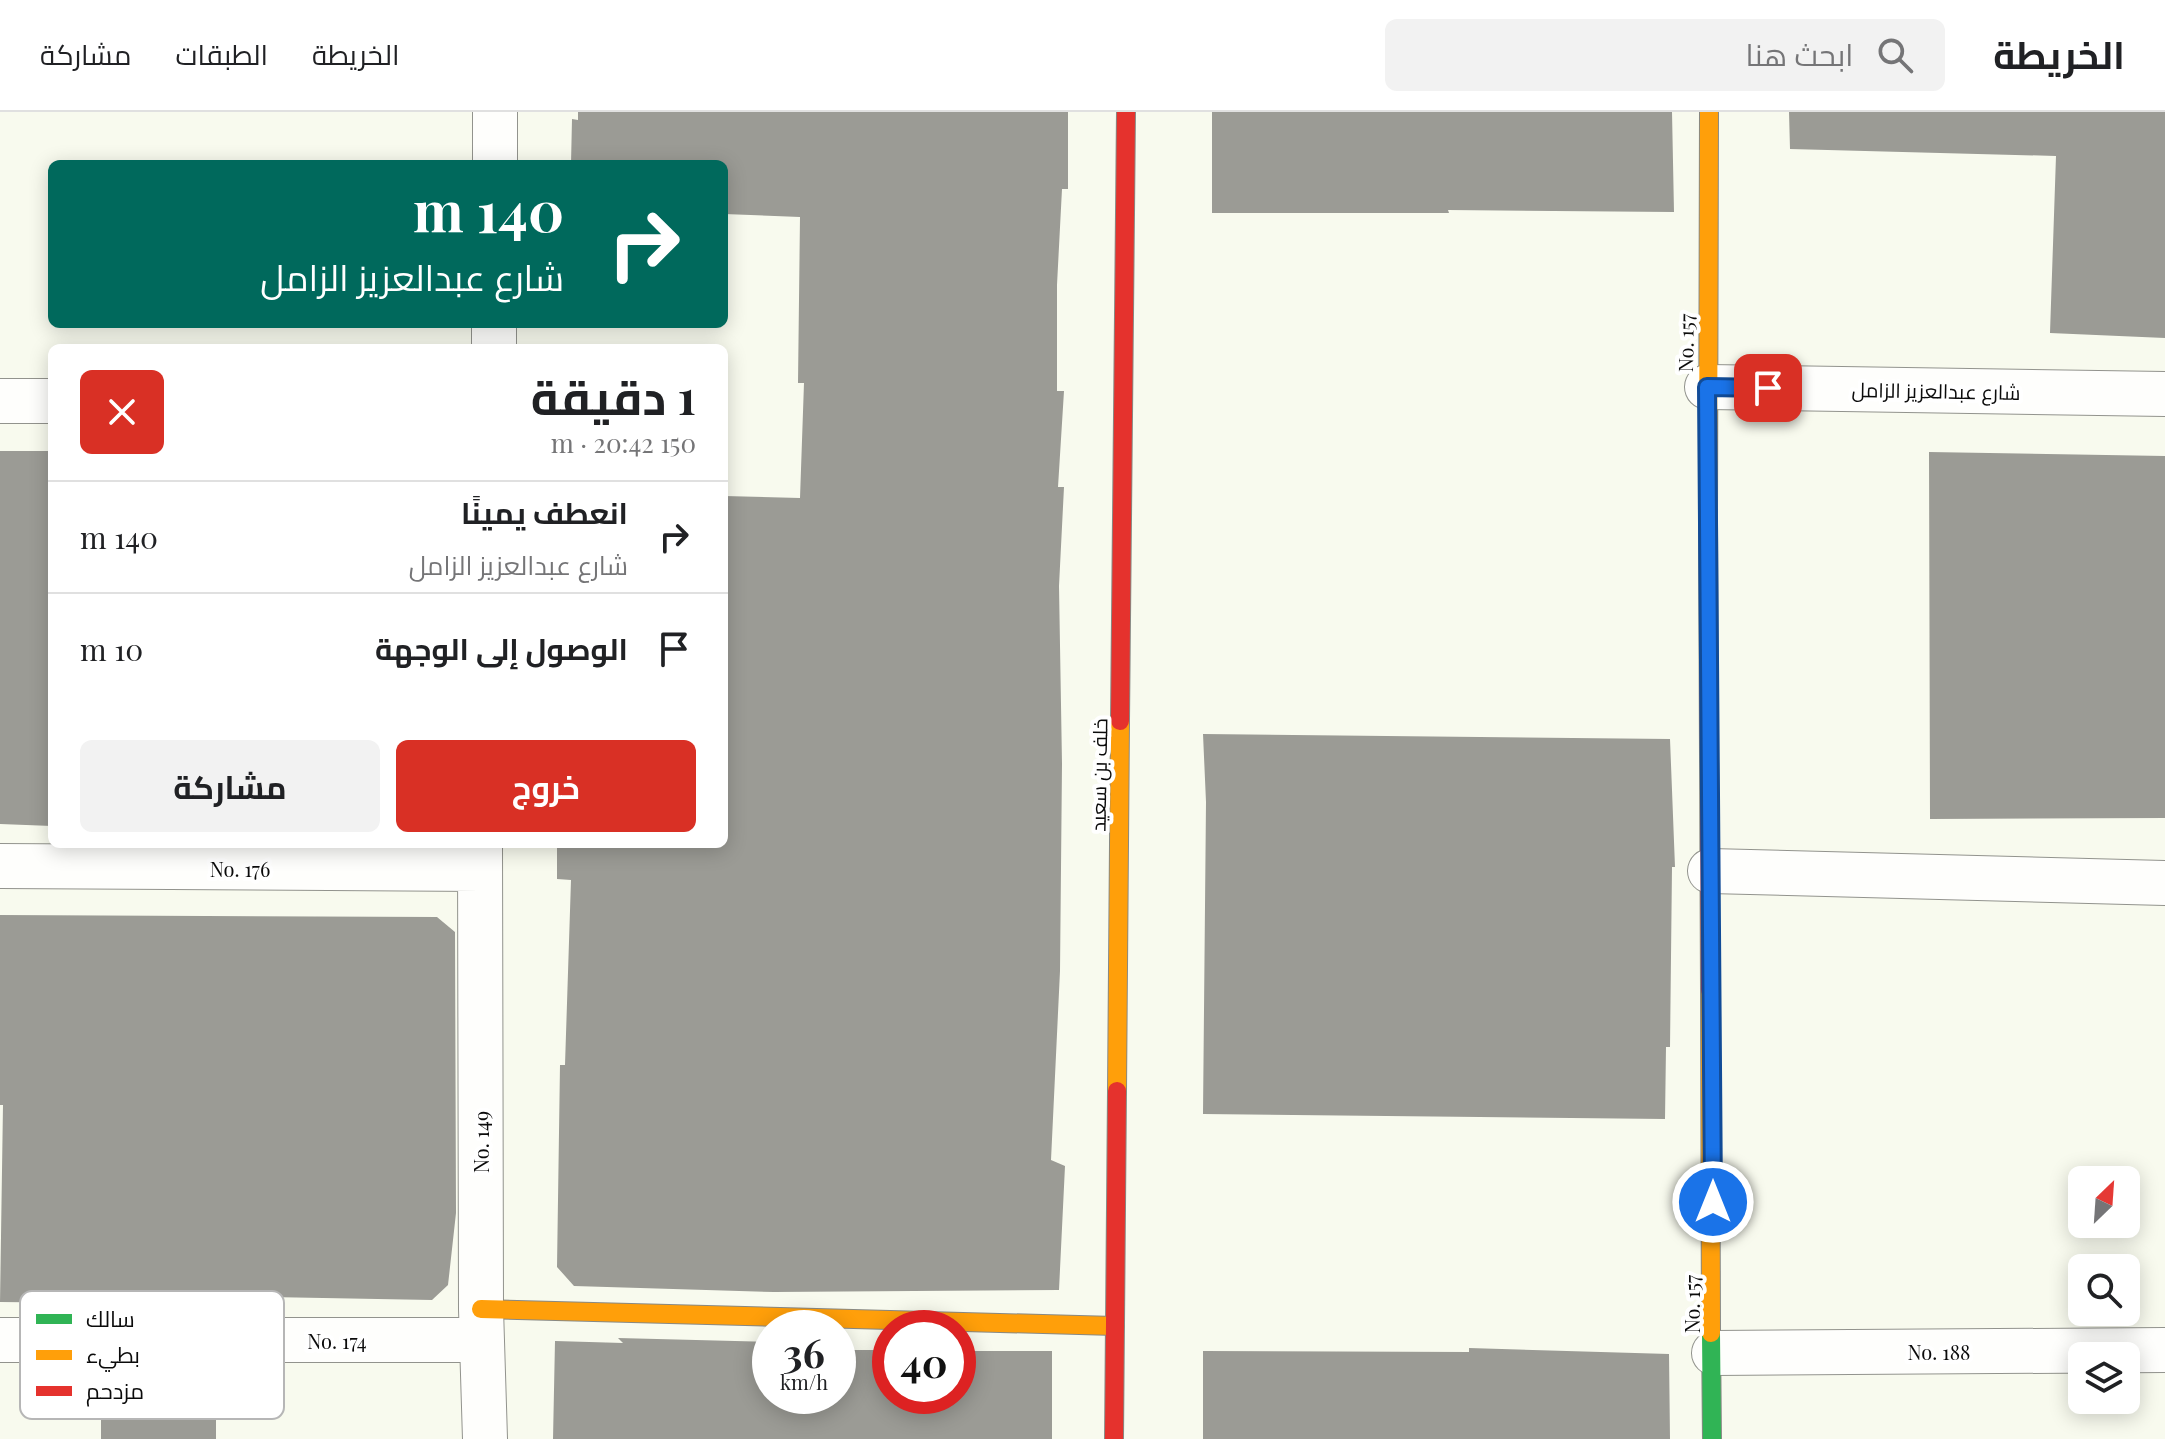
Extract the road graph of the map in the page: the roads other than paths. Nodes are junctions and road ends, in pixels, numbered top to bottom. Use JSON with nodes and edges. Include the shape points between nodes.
{"nodes":[{"id":1,"x":495,"y":112,"type":"edge"},
{"id":2,"x":1126,"y":112,"type":"edge"},
{"id":3,"x":1709,"y":112,"type":"edge"},
{"id":4,"x":495,"y":160,"type":"edge"},
{"id":5,"x":1707,"y":387,"type":"junction"},
{"id":6,"x":2165,"y":394,"type":"edge"},
{"id":7,"x":0,"y":401,"type":"edge"},
{"id":8,"x":48,"y":401,"type":"edge"},
{"id":9,"x":480,"y":857,"type":"edge"},
{"id":10,"x":0,"y":866,"type":"edge"},
{"id":11,"x":1710,"y":871,"type":"junction"},
{"id":12,"x":2165,"y":883,"type":"edge"},
{"id":13,"x":481,"y":1324,"type":"junction"},
{"id":14,"x":1115,"y":1326,"type":"junction"},
{"id":15,"x":284,"y":1331,"type":"edge"},
{"id":16,"x":20,"y":1339,"type":"edge"},
{"id":17,"x":0,"y":1340,"type":"edge"},
{"id":18,"x":2165,"y":1350,"type":"edge"},
{"id":19,"x":1714,"y":1353,"type":"junction"},
{"id":20,"x":485,"y":1439,"type":"edge"},
{"id":21,"x":1114,"y":1439,"type":"edge"},
{"id":22,"x":1712,"y":1439,"type":"edge"}],
"edges":[{"from":1,"to":4,"type":"street"},
{"from":2,"to":14,"type":"street","name":"خلف بن سعيد"},
{"from":3,"to":5,"type":"street","name":"No. 157"},
{"from":5,"to":6,"type":"street","name":"شارع عبدالعزيز الزامل"},
{"from":5,"to":11,"type":"street","name":"No. 157"},
{"from":7,"to":8,"type":"street"},
{"from":9,"to":10,"type":"street","name":"No. 176"},
{"from":9,"to":13,"type":"street","name":"No. 149"},
{"from":11,"to":12,"type":"street"},
{"from":11,"to":19,"type":"street","name":"No. 157"},
{"from":13,"to":14,"type":"street"},
{"from":13,"to":15,"type":"street","name":"No. 174"},
{"from":13,"to":20,"type":"street","name":"No. 149"},
{"from":14,"to":21,"type":"street","name":"خلف بن سعيد"},
{"from":16,"to":17,"type":"street","name":"No. 174"},
{"from":18,"to":19,"type":"street","name":"No. 188"},
{"from":19,"to":22,"type":"street","name":"No. 157"}]}
